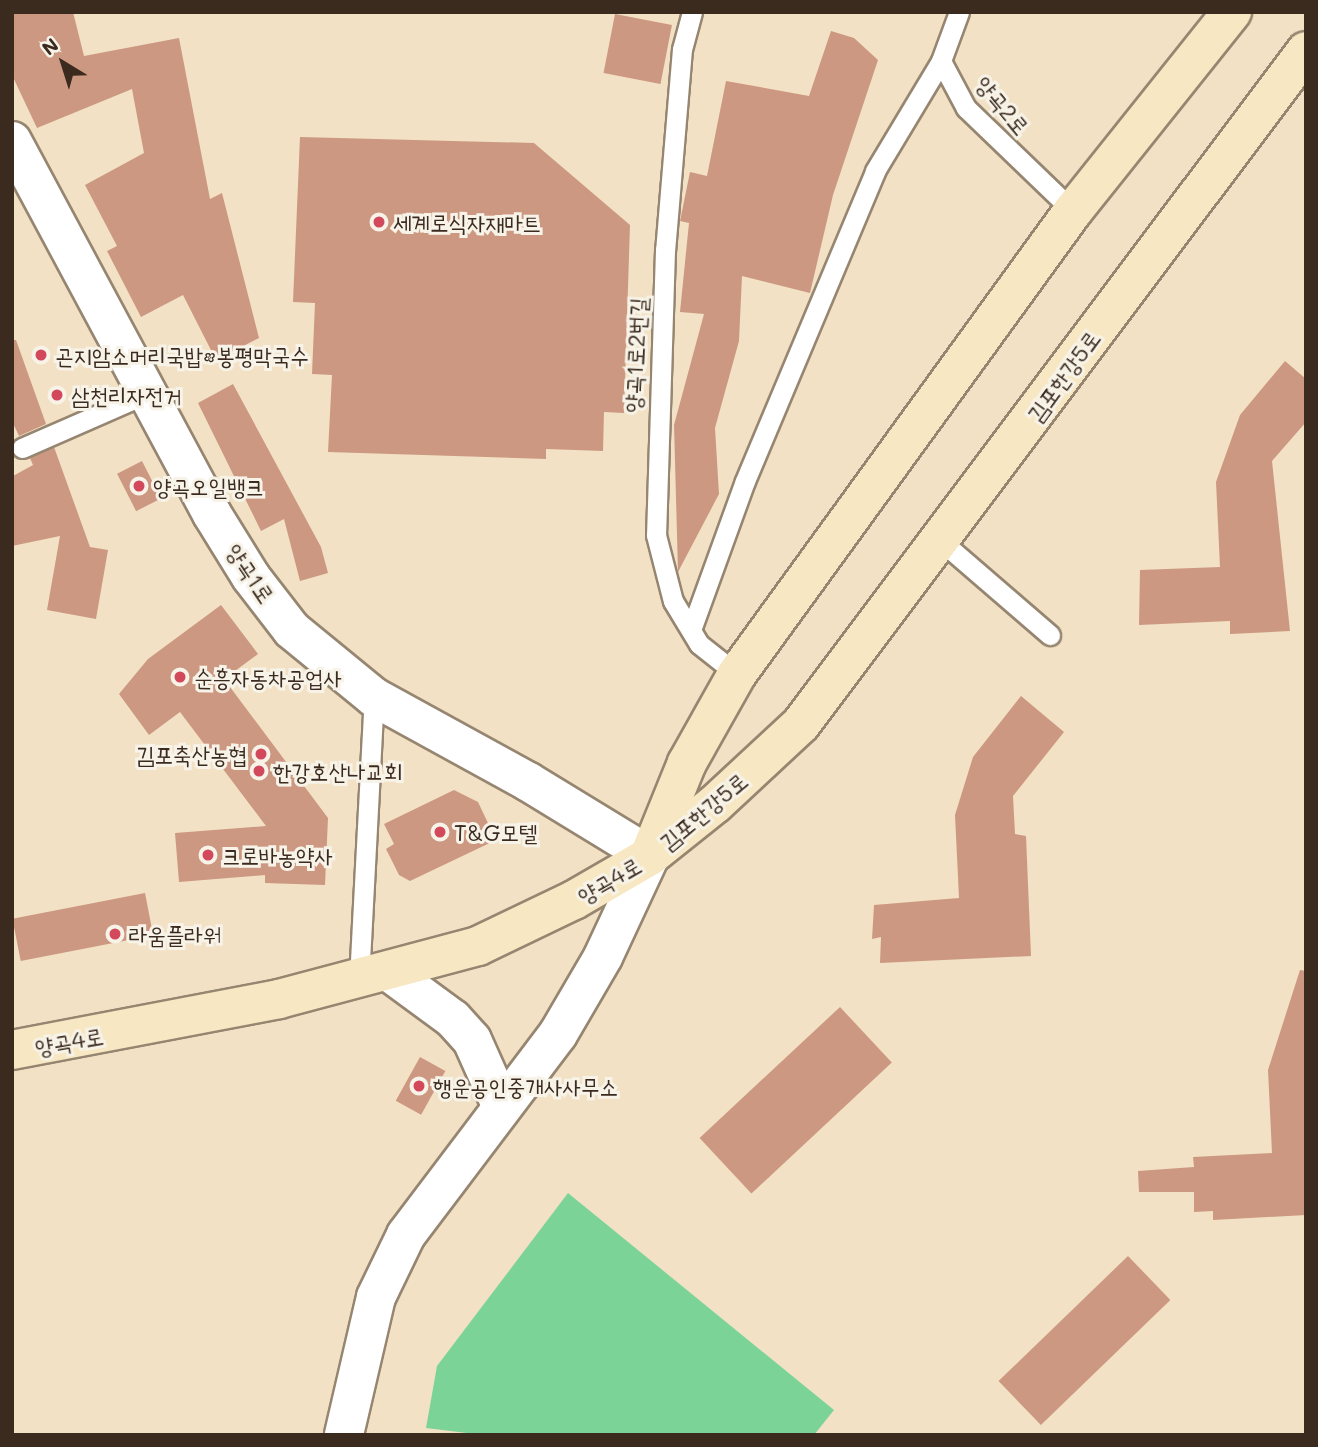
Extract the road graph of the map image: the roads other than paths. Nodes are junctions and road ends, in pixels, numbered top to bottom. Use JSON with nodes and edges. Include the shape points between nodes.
{"nodes":[{"id":1,"x":692,"y":12,"type":"edge"},
{"id":2,"x":959,"y":12,"type":"edge"},
{"id":3,"x":1232,"y":12,"type":"edge"},
{"id":4,"x":1306,"y":51,"type":"edge"},
{"id":5,"x":941,"y":61,"type":"junction"},
{"id":6,"x":12,"y":141,"type":"edge"},
{"id":7,"x":1073,"y":211,"type":"junction"},
{"id":8,"x":148,"y":393,"type":"junction"},
{"id":9,"x":22,"y":448,"type":"dead end"},
{"id":10,"x":941,"y":541,"type":"junction"},
{"id":11,"x":691,"y":630,"type":"junction"},
{"id":12,"x":1049,"y":635,"type":"dead end"},
{"id":13,"x":737,"y":674,"type":"junction"},
{"id":14,"x":374,"y":697,"type":"junction"},
{"id":15,"x":650,"y":856,"type":"junction"},
{"id":16,"x":374,"y":976,"type":"junction"},
{"id":17,"x":12,"y":1050,"type":"edge"},
{"id":18,"x":502,"y":1107,"type":"junction"},
{"id":19,"x":344,"y":1435,"type":"edge"}],
"edges":[{"from":1,"to":11,"type":"lane","name":"양곡1로2번길","via":[[682,48],[672,160],[655,473],[656,535],[662,564],[673,601]]},
{"from":2,"to":5,"type":"lane"},
{"from":3,"to":7,"type":"main road","name":"김포한강5로"},
{"from":4,"to":10,"type":"main road","name":"김포한강5로"},
{"from":5,"to":7,"type":"lane","name":"양곡2로","via":[[966,108]]},
{"from":5,"to":11,"type":"lane","via":[[875,171],[745,481]]},
{"from":6,"to":8,"type":"street","name":"양곡1로"},
{"from":7,"to":13,"type":"main road","name":"김포한강5로"},
{"from":8,"to":9,"type":"lane"},
{"from":8,"to":14,"type":"street","name":"양곡1로","via":[[251,577],[292,630]]},
{"from":10,"to":12,"type":"lane"},
{"from":10,"to":15,"type":"main road","name":"김포한강5로","via":[[801,724],[715,804]]},
{"from":11,"to":13,"type":"lane","name":"양곡1로2번길","via":[[699,644]]},
{"from":13,"to":15,"type":"main road","name":"김포한강5로","via":[[687,763]]},
{"from":14,"to":15,"type":"street","name":"양곡1로","via":[[527,781]]},
{"from":14,"to":16,"type":"lane"},
{"from":15,"to":16,"type":"main road","name":"양곡4로","via":[[532,922],[478,946]]},
{"from":15,"to":18,"type":"street","name":"양곡4로","via":[[603,957],[558,1034]]},
{"from":16,"to":17,"type":"main road","name":"양곡4로"},
{"from":16,"to":18,"type":"street","via":[[453,1019],[472,1040]]},
{"from":18,"to":19,"type":"street","name":"양곡4로","via":[[406,1236],[376,1297]]}]}
